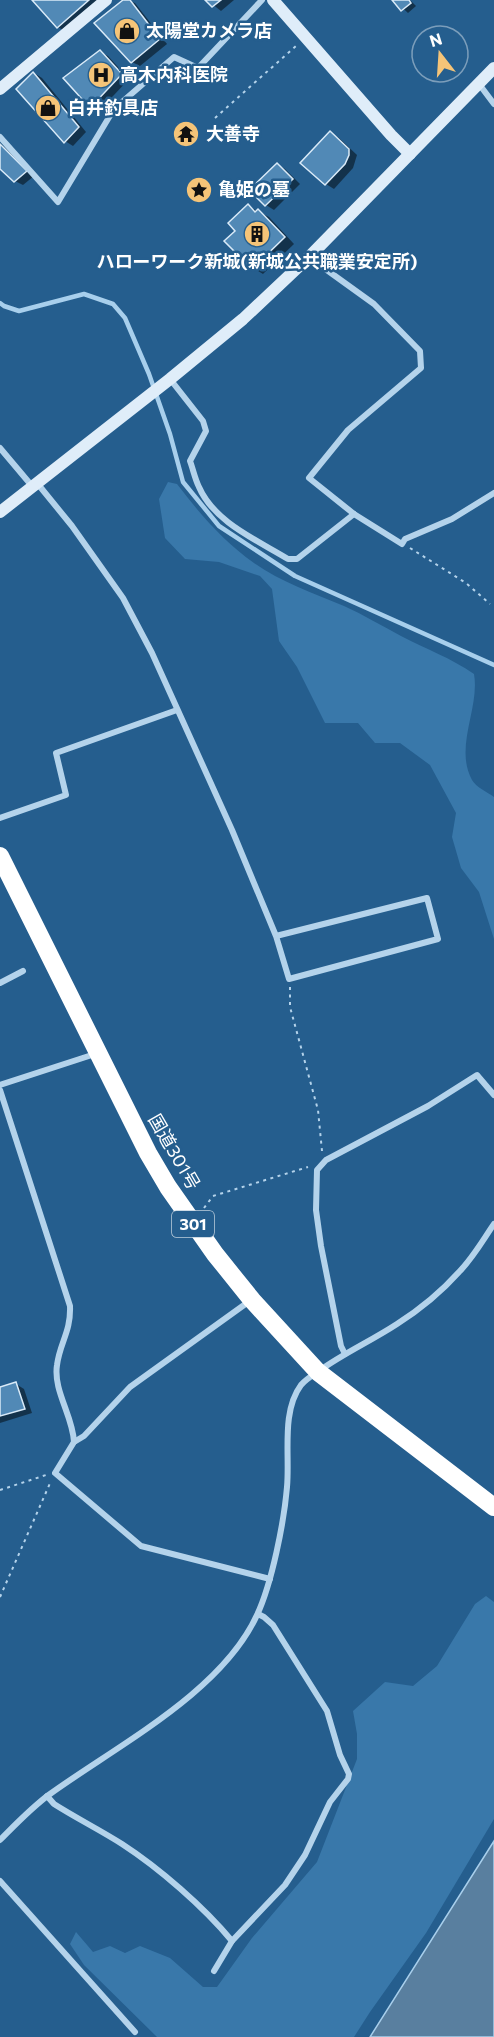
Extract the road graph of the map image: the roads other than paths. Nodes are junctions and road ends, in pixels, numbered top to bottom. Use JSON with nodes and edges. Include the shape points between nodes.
{"nodes":[{"id":1,"x":105,"y":0,"type":"edge"},
{"id":2,"x":262,"y":0,"type":"edge"},
{"id":3,"x":273,"y":0,"type":"edge"},
{"id":4,"x":494,"y":69,"type":"edge"},
{"id":5,"x":479,"y":84,"type":"junction"},
{"id":6,"x":0,"y":89,"type":"edge"},
{"id":7,"x":494,"y":104,"type":"edge"},
{"id":8,"x":0,"y":137,"type":"edge"},
{"id":9,"x":410,"y":154,"type":"junction"},
{"id":10,"x":310,"y":256,"type":"junction"},
{"id":11,"x":166,"y":382,"type":"junction"},
{"id":12,"x":0,"y":448,"type":"edge"},
{"id":13,"x":35,"y":485,"type":"junction"},
{"id":14,"x":494,"y":493,"type":"edge"},
{"id":15,"x":0,"y":512,"type":"edge"},
{"id":16,"x":354,"y":514,"type":"junction"},
{"id":17,"x":177,"y":710,"type":"junction"},
{"id":18,"x":0,"y":818,"type":"edge"},
{"id":19,"x":0,"y":856,"type":"edge"},
{"id":20,"x":276,"y":936,"type":"junction"},
{"id":21,"x":23,"y":971,"type":"dead end"},
{"id":22,"x":0,"y":982,"type":"edge"},
{"id":23,"x":98,"y":1053,"type":"junction"},
{"id":24,"x":0,"y":1085,"type":"edge"},
{"id":25,"x":0,"y":1090,"type":"edge"},
{"id":26,"x":494,"y":1095,"type":"edge"},
{"id":27,"x":494,"y":1224,"type":"edge"},
{"id":28,"x":252,"y":1300,"type":"junction"},
{"id":29,"x":345,"y":1354,"type":"junction"},
{"id":30,"x":318,"y":1372,"type":"junction"},
{"id":31,"x":74,"y":1442,"type":"junction"},
{"id":32,"x":494,"y":1507,"type":"edge"},
{"id":33,"x":270,"y":1579,"type":"junction"},
{"id":34,"x":258,"y":1614,"type":"junction"},
{"id":35,"x":47,"y":1796,"type":"junction"},
{"id":36,"x":0,"y":1840,"type":"edge"},
{"id":37,"x":0,"y":1881,"type":"edge"},
{"id":38,"x":232,"y":1941,"type":"junction"},
{"id":39,"x":214,"y":1971,"type":"dead end"},
{"id":40,"x":135,"y":2032,"type":"dead end"}],
"edges":[{"from":1,"to":6,"type":"street"},
{"from":2,"to":8,"type":"street","via":[[198,68],[174,57],[114,108],[58,202]]},
{"from":3,"to":9,"type":"street"},
{"from":4,"to":5,"type":"street"},
{"from":5,"to":7,"type":"street"},
{"from":5,"to":9,"type":"street"},
{"from":9,"to":10,"type":"street"},
{"from":10,"to":11,"type":"street","via":[[243,319]]},
{"from":10,"to":16,"type":"street","via":[[374,304],[420,351],[421,368],[348,430],[309,478]]},
{"from":11,"to":13,"type":"street"},
{"from":11,"to":16,"type":"street","via":[[203,421],[206,431],[190,461],[207,501],[222,517],[288,559],[297,559]]},
{"from":12,"to":13,"type":"street"},
{"from":13,"to":15,"type":"street"},
{"from":13,"to":17,"type":"street","via":[[72,526],[123,598]]},
{"from":14,"to":16,"type":"street","via":[[402,544]]},
{"from":17,"to":18,"type":"street","via":[[56,753],[66,795]]},
{"from":17,"to":20,"type":"street"},
{"from":19,"to":23,"type":"highway","name":"国道301号","number":"301"},
{"from":20,"to":20,"type":"street","via":[[289,978],[438,939],[427,898]]},
{"from":21,"to":22,"type":"street"},
{"from":23,"to":24,"type":"street"},
{"from":23,"to":28,"type":"highway","name":"国道301号","number":"301","via":[[168,1187]]},
{"from":25,"to":31,"type":"street","via":[[70,1306],[71,1322],[57,1365],[58,1386],[74,1430]]},
{"from":26,"to":29,"type":"street","via":[[477,1075],[353,1145],[317,1170],[316,1210],[321,1246]]},
{"from":27,"to":29,"type":"street","via":[[460,1271],[437,1293],[397,1324]]},
{"from":28,"to":30,"type":"highway","name":"国道301号","number":"301"},
{"from":28,"to":31,"type":"street","via":[[138,1380]]},
{"from":29,"to":30,"type":"street"},
{"from":30,"to":32,"type":"highway","name":"国道301号","number":"301"},
{"from":30,"to":33,"type":"street","via":[[292,1398],[287,1488]]},
{"from":31,"to":33,"type":"street","via":[[55,1473],[141,1546]]},
{"from":33,"to":34,"type":"street"},
{"from":34,"to":35,"type":"street","via":[[224,1665],[197,1690]]},
{"from":34,"to":38,"type":"street","via":[[273,1625],[327,1711],[349,1774],[285,1885]]},
{"from":35,"to":36,"type":"street"},
{"from":35,"to":38,"type":"street","via":[[149,1863],[217,1922]]},
{"from":37,"to":40,"type":"street"},
{"from":38,"to":39,"type":"street"}]}
